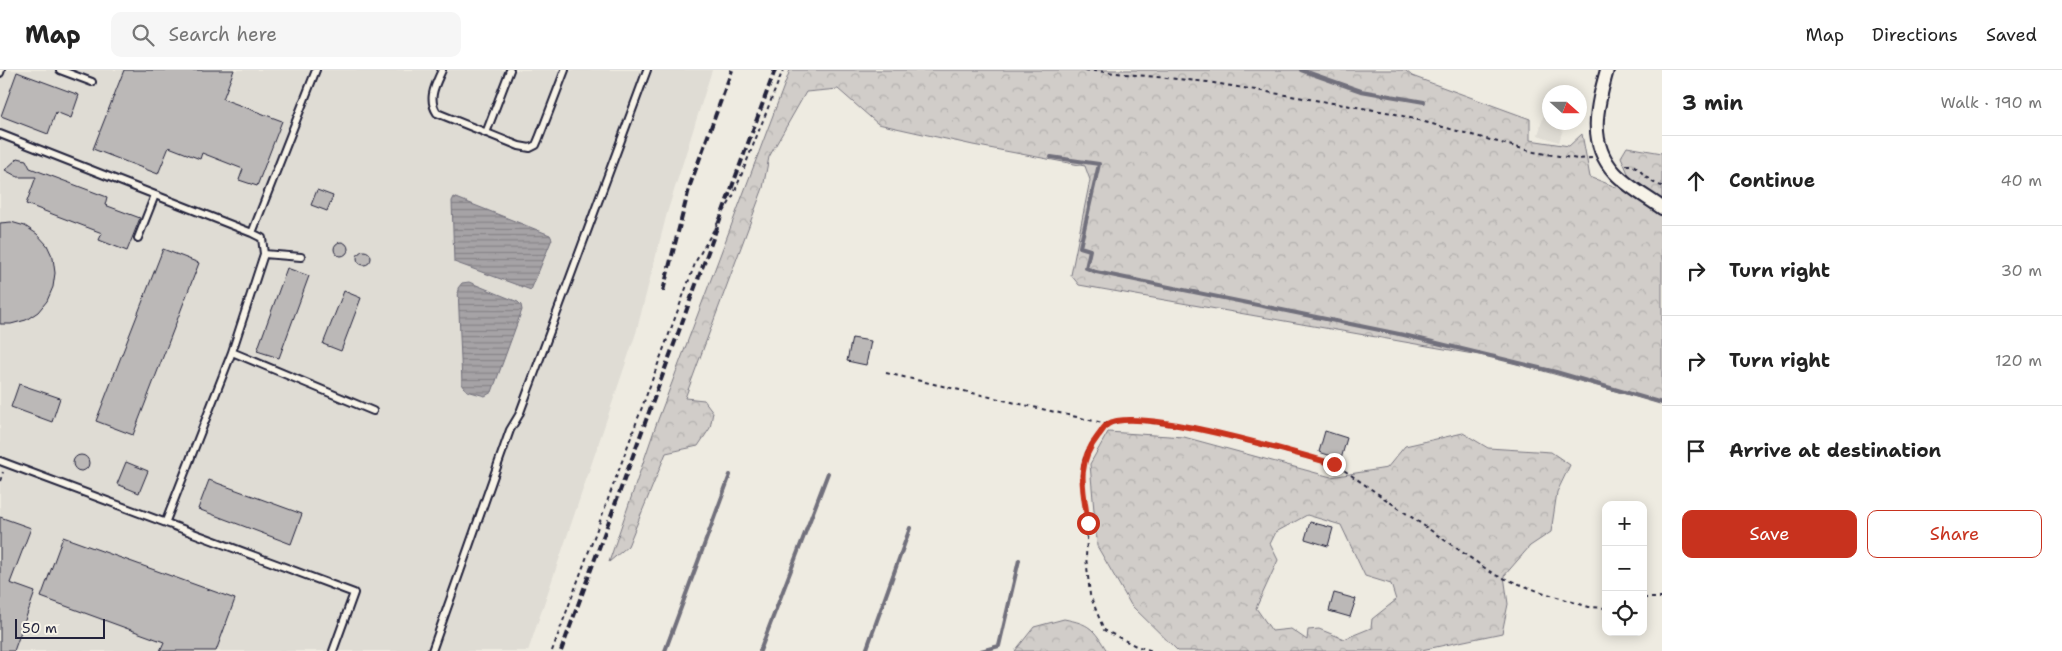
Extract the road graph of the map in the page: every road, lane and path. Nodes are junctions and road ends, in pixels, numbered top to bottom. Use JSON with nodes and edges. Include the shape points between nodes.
{"nodes":[{"id":1,"x":60,"y":70,"type":"edge"},
{"id":2,"x":316,"y":70,"type":"edge"},
{"id":3,"x":442,"y":70,"type":"edge"},
{"id":4,"x":510,"y":70,"type":"edge"},
{"id":5,"x":565,"y":70,"type":"edge"},
{"id":6,"x":647,"y":70,"type":"edge"},
{"id":7,"x":783,"y":70,"type":"edge"},
{"id":8,"x":1085,"y":70,"type":"edge"},
{"id":9,"x":1607,"y":70,"type":"edge"},
{"id":10,"x":92,"y":82,"type":"dead end"},
{"id":11,"x":486,"y":133,"type":"junction"},
{"id":12,"x":0,"y":134,"type":"edge"},
{"id":13,"x":1602,"y":157,"type":"junction"},
{"id":14,"x":1616,"y":175,"type":"junction"},
{"id":15,"x":1662,"y":186,"type":"edge"},
{"id":16,"x":155,"y":195,"type":"junction"},
{"id":17,"x":1662,"y":208,"type":"edge"},
{"id":18,"x":252,"y":233,"type":"junction"},
{"id":19,"x":138,"y":238,"type":"dead end"},
{"id":20,"x":264,"y":254,"type":"junction"},
{"id":21,"x":301,"y":257,"type":"dead end"},
{"id":22,"x":232,"y":352,"type":"junction"},
{"id":23,"x":886,"y":373,"type":"dead end"},
{"id":24,"x":373,"y":411,"type":"dead end"},
{"id":25,"x":1107,"y":424,"type":"junction"},
{"id":26,"x":0,"y":461,"type":"edge"},
{"id":27,"x":166,"y":521,"type":"junction"},
{"id":28,"x":1647,"y":598,"type":"edge"},
{"id":29,"x":1662,"y":598,"type":"edge"},
{"id":30,"x":1602,"y":608,"type":"edge"},
{"id":31,"x":334,"y":651,"type":"edge"},
{"id":32,"x":432,"y":651,"type":"edge"},
{"id":33,"x":552,"y":651,"type":"edge"},
{"id":34,"x":1153,"y":651,"type":"edge"}],
"edges":[{"from":1,"to":10,"type":"lane"},
{"from":2,"to":18,"type":"lane"},
{"from":3,"to":11,"type":"lane","via":[[432,95],[433,107],[442,116]]},
{"from":4,"to":11,"type":"lane"},
{"from":5,"to":11,"type":"lane","via":[[533,147],[519,146]]},
{"from":6,"to":32,"type":"lane","via":[[519,414],[510,430]]},
{"from":7,"to":33,"type":"path","via":[[733,196],[696,261]]},
{"from":8,"to":13,"type":"path","via":[[1208,82],[1392,113],[1534,152],[1578,159]]},
{"from":9,"to":13,"type":"street","via":[[1597,113],[1598,145]]},
{"from":12,"to":16,"type":"lane"},
{"from":13,"to":14,"type":"street"},
{"from":14,"to":15,"type":"path","via":[[1621,166],[1632,165],[1649,181]]},
{"from":14,"to":17,"type":"street"},
{"from":16,"to":18,"type":"lane"},
{"from":16,"to":19,"type":"lane"},
{"from":18,"to":20,"type":"lane","via":[[262,238]]},
{"from":20,"to":21,"type":"lane"},
{"from":20,"to":22,"type":"lane"},
{"from":22,"to":24,"type":"lane"},
{"from":22,"to":27,"type":"lane"},
{"from":23,"to":25,"type":"path"},
{"from":25,"to":30,"type":"path","via":[[1127,419],[1197,428],[1334,464],[1495,575],[1589,607]]},
{"from":25,"to":34,"type":"path","via":[[1088,449],[1084,462],[1082,486],[1088,523],[1086,557],[1090,595],[1104,630]]},
{"from":26,"to":27,"type":"lane"},
{"from":27,"to":31,"type":"lane","via":[[354,593]]},
{"from":28,"to":29,"type":"path"}]}
